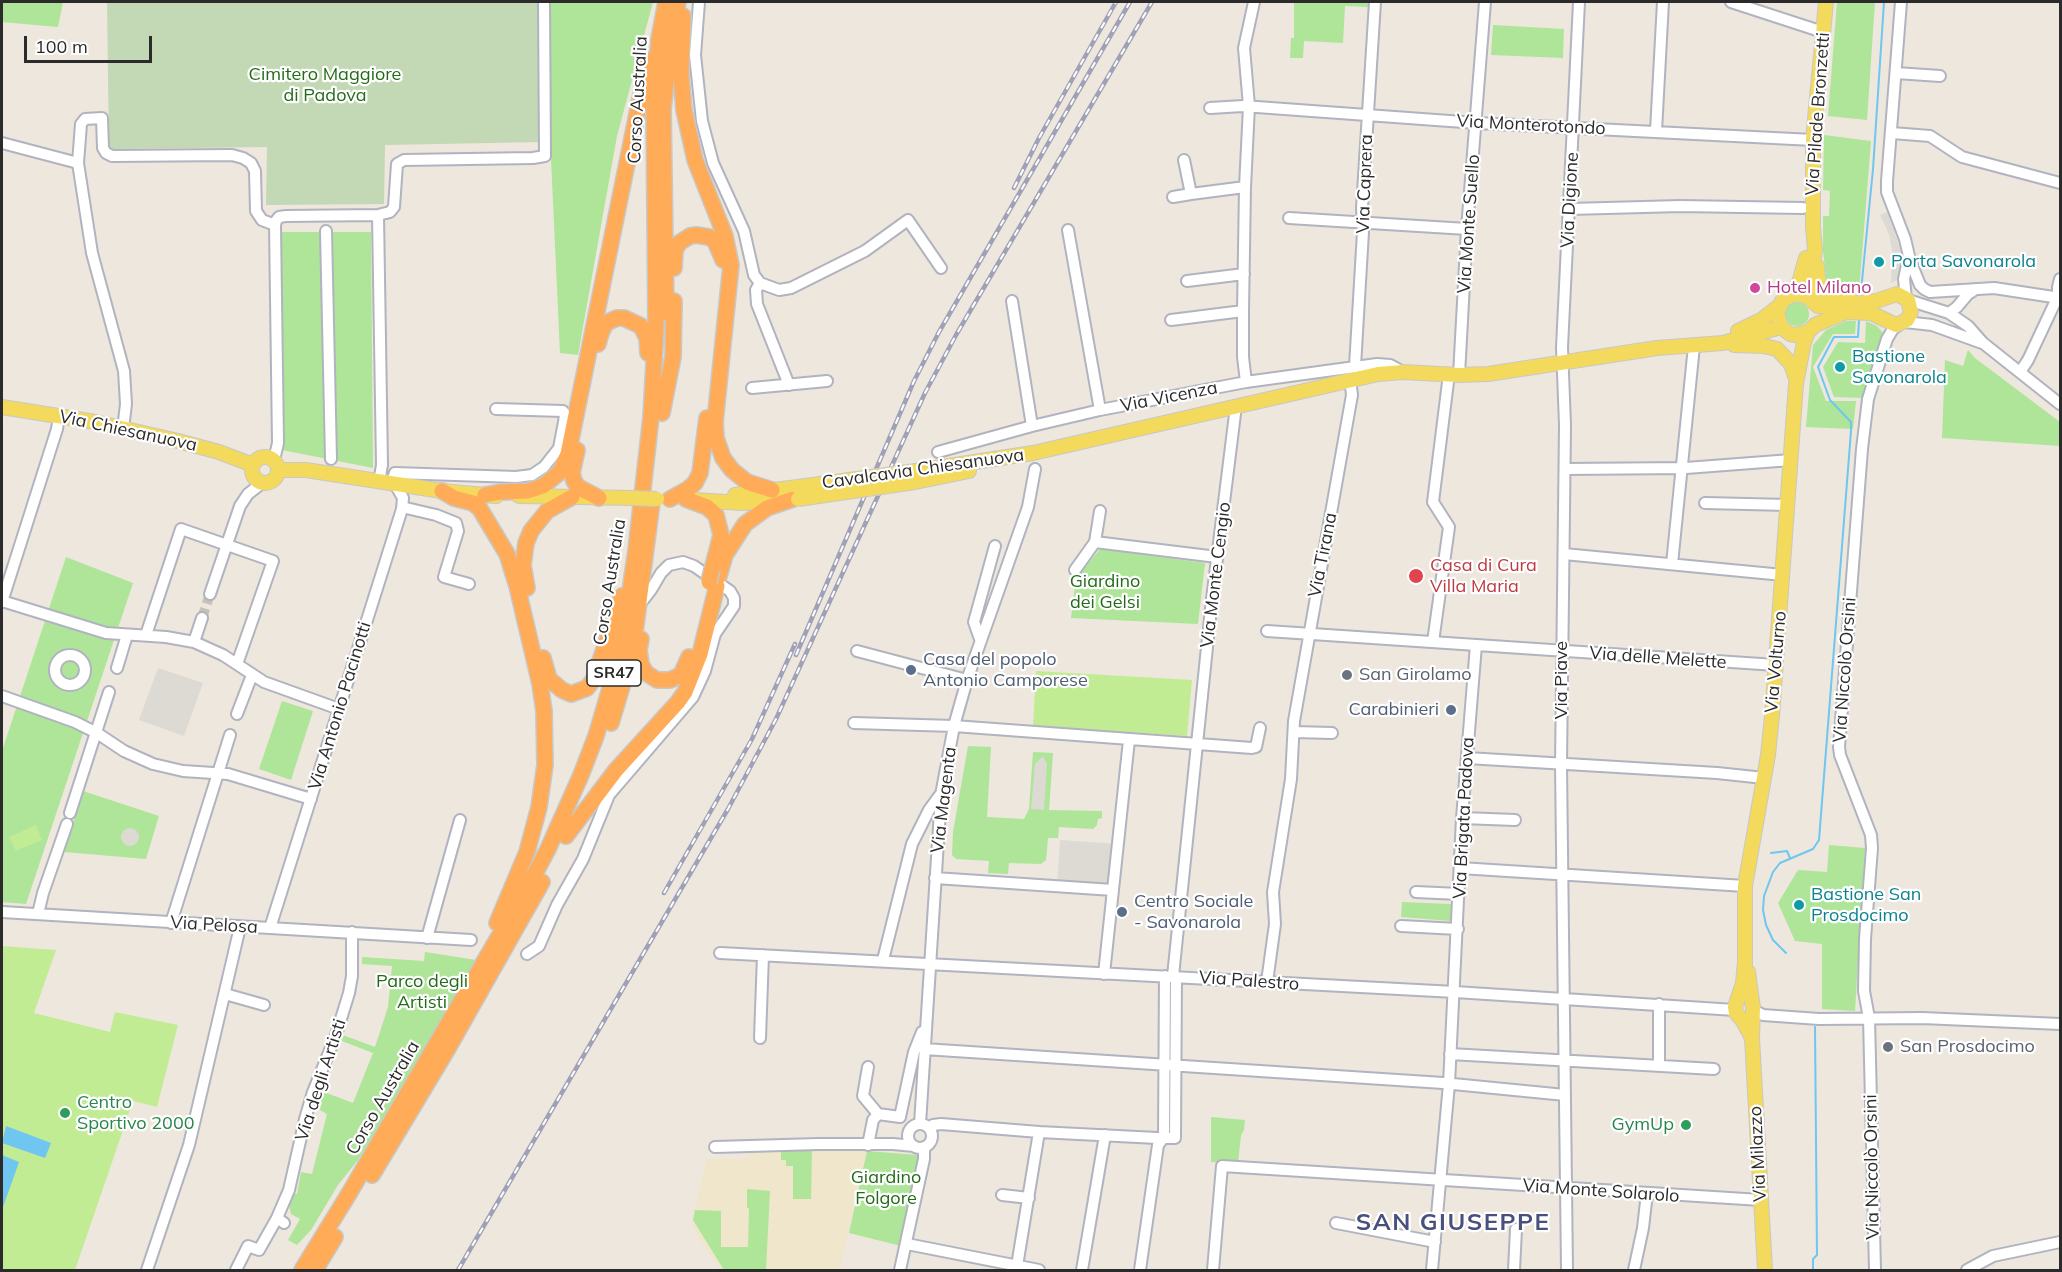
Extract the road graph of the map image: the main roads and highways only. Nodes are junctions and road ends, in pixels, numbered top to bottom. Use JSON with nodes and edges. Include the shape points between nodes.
{"nodes":[{"id":1,"x":661,"y":2,"type":"edge"},
{"id":2,"x":666,"y":2,"type":"edge"},
{"id":3,"x":678,"y":2,"type":"edge"},
{"id":4,"x":685,"y":2,"type":"edge"},
{"id":5,"x":1826,"y":2,"type":"edge"},
{"id":6,"x":1813,"y":227,"type":"junction"},
{"id":7,"x":1815,"y":250,"type":"junction"},
{"id":8,"x":1789,"y":296,"type":"junction"},
{"id":9,"x":1888,"y":297,"type":"junction"},
{"id":10,"x":1813,"y":301,"type":"junction"},
{"id":11,"x":1861,"y":302,"type":"junction"},
{"id":12,"x":1779,"y":306,"type":"junction"},
{"id":13,"x":1883,"y":317,"type":"junction"},
{"id":14,"x":1811,"y":329,"type":"junction"},
{"id":15,"x":1785,"y":330,"type":"junction"},
{"id":16,"x":1723,"y":342,"type":"junction"},
{"id":17,"x":1657,"y":348,"type":"junction"},
{"id":18,"x":1800,"y":361,"type":"junction"},
{"id":19,"x":1796,"y":384,"type":"junction"},
{"id":20,"x":2,"y":407,"type":"edge"},
{"id":21,"x":662,"y":413,"type":"junction"},
{"id":22,"x":1033,"y":453,"type":"joint"},
{"id":23,"x":647,"y":458,"type":"junction"},
{"id":24,"x":276,"y":465,"type":"junction"},
{"id":25,"x":256,"y":475,"type":"junction"},
{"id":26,"x":772,"y":490,"type":"junction"},
{"id":27,"x":442,"y":491,"type":"junction"},
{"id":28,"x":485,"y":495,"type":"junction"},
{"id":29,"x":796,"y":495,"type":"junction"},
{"id":30,"x":572,"y":497,"type":"junction"},
{"id":31,"x":599,"y":498,"type":"junction"},
{"id":32,"x":664,"y":499,"type":"junction"},
{"id":33,"x":693,"y":500,"type":"junction"},
{"id":34,"x":636,"y":550,"type":"junction"},
{"id":35,"x":714,"y":578,"type":"junction"},
{"id":36,"x":639,"y":604,"type":"junction"},
{"id":37,"x":566,"y":836,"type":"junction"},
{"id":38,"x":472,"y":982,"type":"junction"},
{"id":39,"x":1745,"y":1009,"type":"joint"},
{"id":40,"x":302,"y":1270,"type":"edge"},
{"id":41,"x":315,"y":1270,"type":"edge"},
{"id":42,"x":1765,"y":1270,"type":"edge"}],
"edges":[{"from":1,"to":28,"type":"highway","via":[[568,454],[560,472],[543,486]]},
{"from":2,"to":23,"type":"highway","name":"Corso Australia","number":"SR47","via":[[654,99],[655,369]]},
{"from":3,"to":21,"type":"highway","name":"Corso Australia","number":"SR47","via":[[663,110],[666,337]]},
{"from":4,"to":26,"type":"highway","via":[[681,76],[684,110],[695,160],[725,236],[731,265],[716,438],[732,470],[747,482]]},
{"from":5,"to":6,"type":"main road","name":"Via Pilade Bronzetti","via":[[1813,140]]},
{"from":6,"to":7,"type":"main road","name":"Via Pilade Bronzetti"},
{"from":6,"to":8,"type":"main road","name":"Via Pilade Bronzetti","via":[[1799,283]]},
{"from":7,"to":10,"type":"main road","name":"Via Pilade Bronzetti","via":[[1810,286]]},
{"from":7,"to":11,"type":"main road","via":[[1822,291]]},
{"from":8,"to":10,"type":"main road","via":[[1802,294]]},
{"from":8,"to":12,"type":"main road"},
{"from":9,"to":11,"type":"main road"},
{"from":9,"to":13,"type":"main road","via":[[1881,305]]},
{"from":9,"to":13,"type":"main road","via":[[1897,294],[1907,299],[1911,312],[1902,323],[1892,324]]},
{"from":10,"to":11,"type":"main road","via":[[1827,307]]},
{"from":10,"to":14,"type":"main road","via":[[1818,313]]},
{"from":12,"to":15,"type":"main road","via":[[1777,320]]},
{"from":12,"to":17,"type":"main road","name":"Via Vicenza","via":[[1761,321],[1740,330]]},
{"from":13,"to":14,"type":"main road","via":[[1846,312]]},
{"from":14,"to":15,"type":"main road","via":[[1796,335]]},
{"from":14,"to":18,"type":"main road","name":"Via Volturno"},
{"from":15,"to":16,"type":"main road","name":"Via Vicenza"},
{"from":15,"to":18,"type":"main road"},
{"from":16,"to":17,"type":"main road","name":"Via Vicenza"},
{"from":16,"to":19,"type":"main road","name":"Via Vicenza","via":[[1777,349],[1791,364]]},
{"from":17,"to":22,"type":"main road","name":"Via Vicenza","via":[[1488,374],[1403,372],[1346,380]]},
{"from":18,"to":19,"type":"main road","name":"Via Volturno"},
{"from":19,"to":39,"type":"main road","name":"Via Volturno","via":[[1776,665],[1764,778],[1745,886]]},
{"from":20,"to":25,"type":"main road","name":"Via Chiesanuova","via":[[123,429],[219,452]]},
{"from":21,"to":32,"type":"highway","via":[[672,357],[675,250],[690,236],[703,235],[715,242],[723,264],[703,454],[695,483]]},
{"from":21,"to":36,"type":"highway","name":"Corso Australia","number":"SR47"},
{"from":22,"to":29,"type":"main road","name":"Cavalcavia Chiesanuova","bridge":true,"via":[[999,464]]},
{"from":23,"to":31,"type":"highway","via":[[647,338],[641,326],[632,320],[617,318],[606,323],[601,333],[572,472],[578,487]]},
{"from":23,"to":34,"type":"highway","name":"Corso Australia","number":"SR47"},
{"from":24,"to":25,"type":"main road","via":[[274,481]]},
{"from":24,"to":25,"type":"main road","via":[[262,457]]},
{"from":24,"to":27,"type":"main road","name":"Cavalcavia Chiesanuova"},
{"from":26,"to":29,"type":"main road","name":"Cavalcavia Chiesanuova"},
{"from":26,"to":33,"type":"main road","name":"Cavalcavia Chiesanuova"},
{"from":27,"to":28,"type":"main road","name":"Cavalcavia Chiesanuova"},
{"from":27,"to":38,"type":"highway","via":[[480,509],[511,562],[540,684],[545,737],[542,792],[531,842]]},
{"from":28,"to":30,"type":"main road","name":"Cavalcavia Chiesanuova"},
{"from":29,"to":33,"type":"main road","name":"Cavalcavia Chiesanuova","via":[[742,503]]},
{"from":29,"to":35,"type":"highway","via":[[767,508],[746,524]]},
{"from":30,"to":31,"type":"main road","name":"Cavalcavia Chiesanuova"},
{"from":30,"to":34,"type":"highway","via":[[551,507],[536,522],[526,543],[523,565],[546,669],[554,685],[562,690],[579,692],[594,679]]},
{"from":31,"to":32,"type":"main road","name":"Cavalcavia Chiesanuova","bridge":true},
{"from":32,"to":33,"type":"main road","name":"Cavalcavia Chiesanuova"},
{"from":33,"to":35,"type":"highway","via":[[713,511],[718,520],[721,535]]},
{"from":34,"to":38,"type":"highway","name":"Corso Australia","number":"SR47","via":[[620,648],[596,736],[548,849]]},
{"from":35,"to":36,"type":"highway","via":[[687,666],[681,675],[669,680],[657,680],[641,664],[643,626]]},
{"from":35,"to":37,"type":"highway","via":[[700,654],[685,692],[616,770]]},
{"from":36,"to":37,"type":"highway","name":"Corso Australia","number":"SR47","via":[[629,663],[607,738]]},
{"from":37,"to":41,"type":"highway","name":"Corso Australia","number":"SR47","via":[[447,1050]]},
{"from":38,"to":40,"type":"highway","name":"Corso Australia","number":"SR47"},
{"from":39,"to":42,"type":"main road","name":"Via Milazzo","via":[[1752,1038]]}]}
